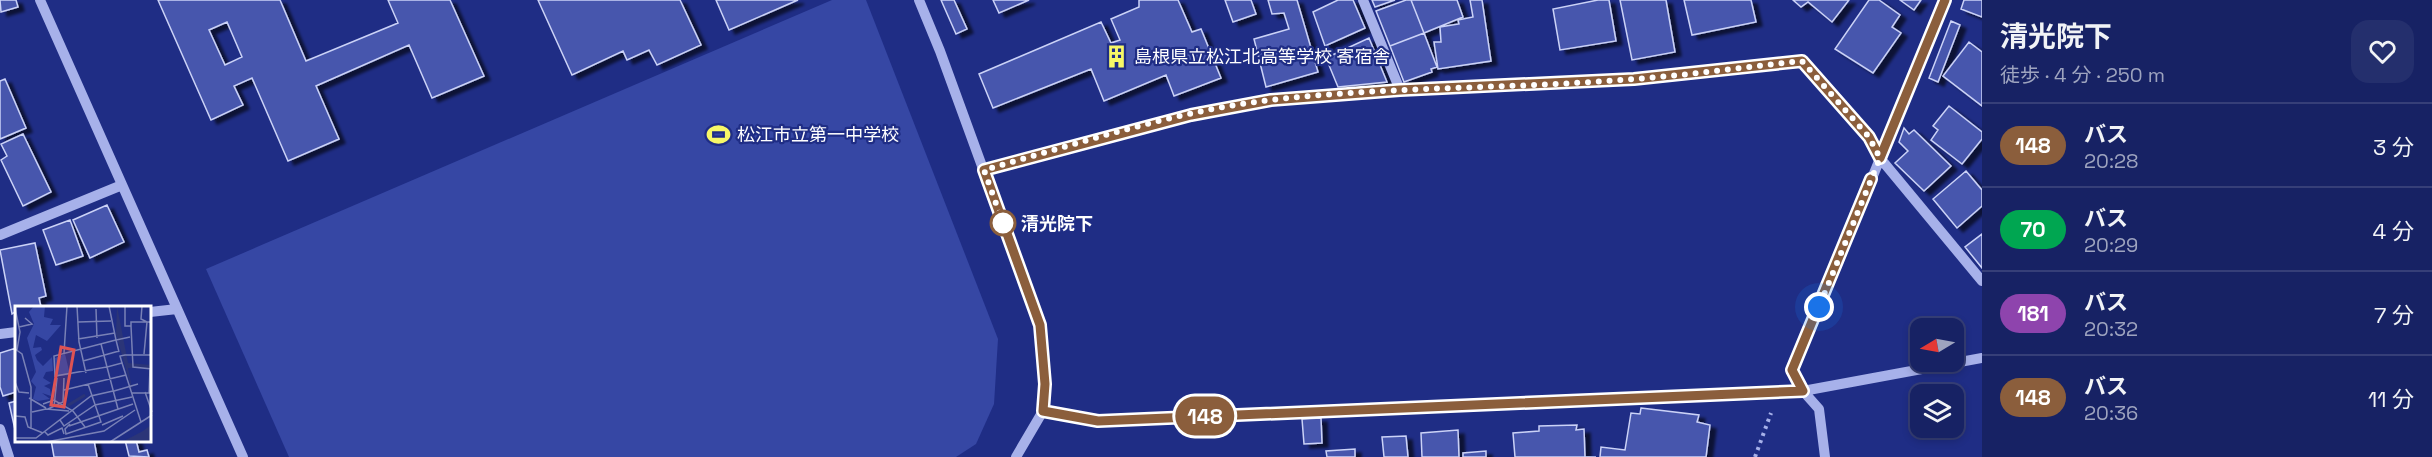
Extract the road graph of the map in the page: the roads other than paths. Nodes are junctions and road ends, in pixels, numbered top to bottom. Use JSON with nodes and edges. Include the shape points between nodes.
{"nodes":[{"id":1,"x":39,"y":0,"type":"edge"},
{"id":2,"x":919,"y":0,"type":"edge"},
{"id":3,"x":1363,"y":0,"type":"edge"},
{"id":4,"x":1945,"y":0,"type":"edge"},
{"id":5,"x":1400,"y":90,"type":"junction"},
{"id":6,"x":1880,"y":158,"type":"junction"},
{"id":7,"x":984,"y":170,"type":"junction"},
{"id":8,"x":122,"y":185,"type":"junction"},
{"id":9,"x":0,"y":235,"type":"edge"},
{"id":10,"x":1982,"y":281,"type":"edge"},
{"id":11,"x":177,"y":309,"type":"junction"},
{"id":12,"x":152,"y":312,"type":"edge"},
{"id":13,"x":15,"y":332,"type":"edge"},
{"id":14,"x":0,"y":334,"type":"edge"},
{"id":15,"x":1982,"y":358,"type":"edge"},
{"id":16,"x":1803,"y":391,"type":"junction"},
{"id":17,"x":1043,"y":411,"type":"junction"},
{"id":18,"x":0,"y":429,"type":"edge"},
{"id":19,"x":9,"y":457,"type":"edge"},
{"id":20,"x":243,"y":457,"type":"edge"},
{"id":21,"x":1016,"y":457,"type":"edge"},
{"id":22,"x":1824,"y":457,"type":"edge"}],
"edges":[{"from":1,"to":8,"type":"street"},
{"from":2,"to":7,"type":"street"},
{"from":3,"to":5,"type":"street"},
{"from":4,"to":6,"type":"street"},
{"from":5,"to":6,"type":"street","via":[[1634,79],[1802,61],[1869,137]]},
{"from":5,"to":7,"type":"street","via":[[1234,106]]},
{"from":6,"to":10,"type":"street"},
{"from":6,"to":16,"type":"street","via":[[1792,370]]},
{"from":7,"to":17,"type":"street","via":[[1040,325]]},
{"from":8,"to":9,"type":"street"},
{"from":8,"to":11,"type":"street"},
{"from":11,"to":12,"type":"street"},
{"from":11,"to":20,"type":"street"},
{"from":13,"to":14,"type":"street"},
{"from":15,"to":16,"type":"street"},
{"from":16,"to":17,"type":"street","via":[[1098,421]]},
{"from":16,"to":22,"type":"street","via":[[1819,409]]},
{"from":17,"to":21,"type":"street"},
{"from":18,"to":19,"type":"street"}]}
